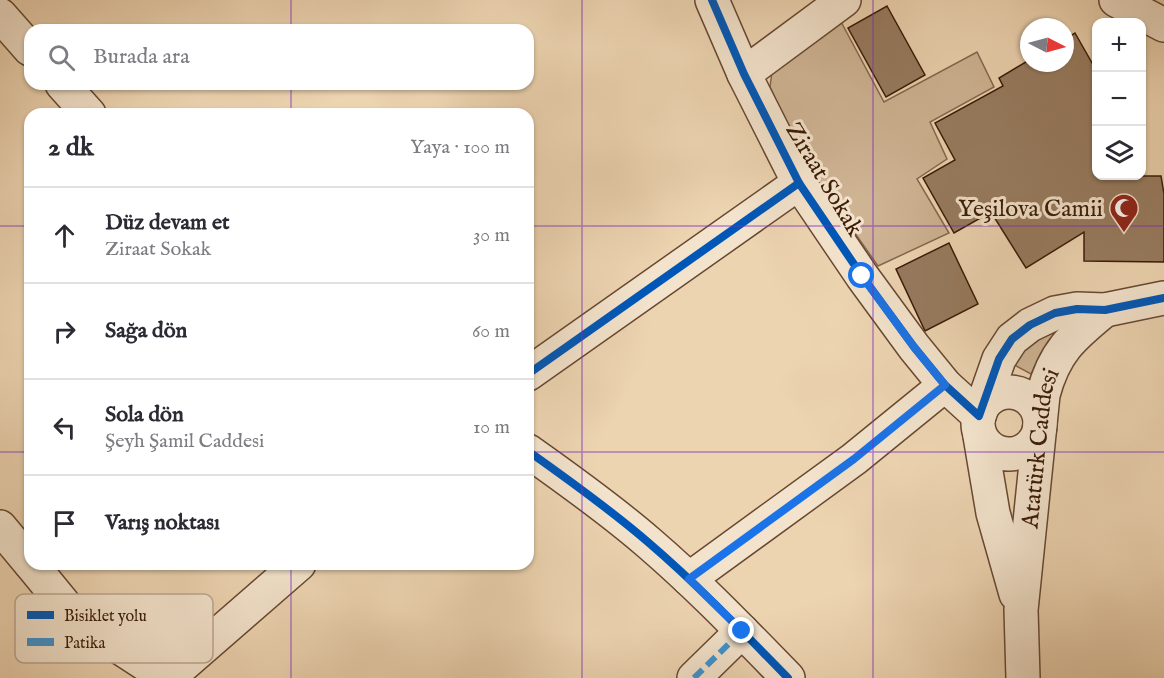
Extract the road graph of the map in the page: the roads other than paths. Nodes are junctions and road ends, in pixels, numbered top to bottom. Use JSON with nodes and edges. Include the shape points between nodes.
{"nodes":[{"id":1,"x":712,"y":0,"type":"edge"},
{"id":2,"x":844,"y":0,"type":"edge"},
{"id":3,"x":1116,"y":0,"type":"edge"},
{"id":4,"x":0,"y":15,"type":"edge"},
{"id":5,"x":1164,"y":25,"type":"edge"},
{"id":6,"x":24,"y":42,"type":"edge"},
{"id":7,"x":744,"y":74,"type":"junction"},
{"id":8,"x":67,"y":90,"type":"edge"},
{"id":9,"x":84,"y":108,"type":"edge"},
{"id":10,"x":799,"y":183,"type":"junction"},
{"id":11,"x":1164,"y":298,"type":"edge"},
{"id":12,"x":1105,"y":310,"type":"junction"},
{"id":13,"x":534,"y":370,"type":"edge"},
{"id":14,"x":945,"y":385,"type":"junction"},
{"id":15,"x":979,"y":426,"type":"junction"},
{"id":16,"x":1040,"y":426,"type":"junction"},
{"id":17,"x":534,"y":455,"type":"edge"},
{"id":18,"x":0,"y":527,"type":"edge"},
{"id":19,"x":24,"y":557,"type":"edge"},
{"id":20,"x":35,"y":570,"type":"edge"},
{"id":21,"x":292,"y":570,"type":"edge"},
{"id":22,"x":689,"y":579,"type":"junction"},
{"id":23,"x":55,"y":594,"type":"edge"},
{"id":24,"x":1021,"y":610,"type":"junction"},
{"id":25,"x":742,"y":631,"type":"junction"},
{"id":26,"x":213,"y":638,"type":"edge"},
{"id":27,"x":144,"y":663,"type":"edge"},
{"id":28,"x":184,"y":663,"type":"edge"},
{"id":29,"x":167,"y":678,"type":"edge"},
{"id":30,"x":694,"y":678,"type":"edge"},
{"id":31,"x":788,"y":678,"type":"edge"},
{"id":32,"x":1023,"y":678,"type":"edge"}],
"edges":[{"from":1,"to":7,"type":"street","name":"Ziraat Sokak"},
{"from":2,"to":7,"type":"street"},
{"from":3,"to":5,"type":"street"},
{"from":4,"to":6,"type":"street"},
{"from":7,"to":10,"type":"street","name":"Ziraat Sokak"},
{"from":8,"to":9,"type":"street"},
{"from":10,"to":13,"type":"street"},
{"from":10,"to":14,"type":"street","name":"Ziraat Sokak","via":[[862,276]]},
{"from":11,"to":12,"type":"street","name":"Atatürk Caddesi"},
{"from":12,"to":15,"type":"street","name":"Atatürk Caddesi","via":[[1055,313],[1012,339],[999,359]]},
{"from":12,"to":16,"type":"street","name":"Atatürk Caddesi","via":[[1059,354],[1047,377]]},
{"from":14,"to":15,"type":"street","name":"Ziraat Sokak"},
{"from":14,"to":22,"type":"street","via":[[854,459]]},
{"from":15,"to":16,"type":"street","name":"Ziraat Sokak","via":[[986,444],[1004,454],[1023,451],[1032,444]]},
{"from":15,"to":16,"type":"street","via":[[982,406],[1009,392],[1035,406]]},
{"from":15,"to":24,"type":"street","name":"Atatürk Caddesi","via":[[993,513]]},
{"from":16,"to":24,"type":"street","name":"Atatürk Caddesi"},
{"from":17,"to":22,"type":"street","via":[[648,542]]},
{"from":18,"to":19,"type":"street"},
{"from":20,"to":23,"type":"street"},
{"from":21,"to":26,"type":"street"},
{"from":22,"to":25,"type":"street"},
{"from":24,"to":32,"type":"street","name":"Atatürk Caddesi"},
{"from":25,"to":30,"type":"street"},
{"from":25,"to":31,"type":"street"},
{"from":27,"to":29,"type":"street"},
{"from":28,"to":29,"type":"street"}]}
